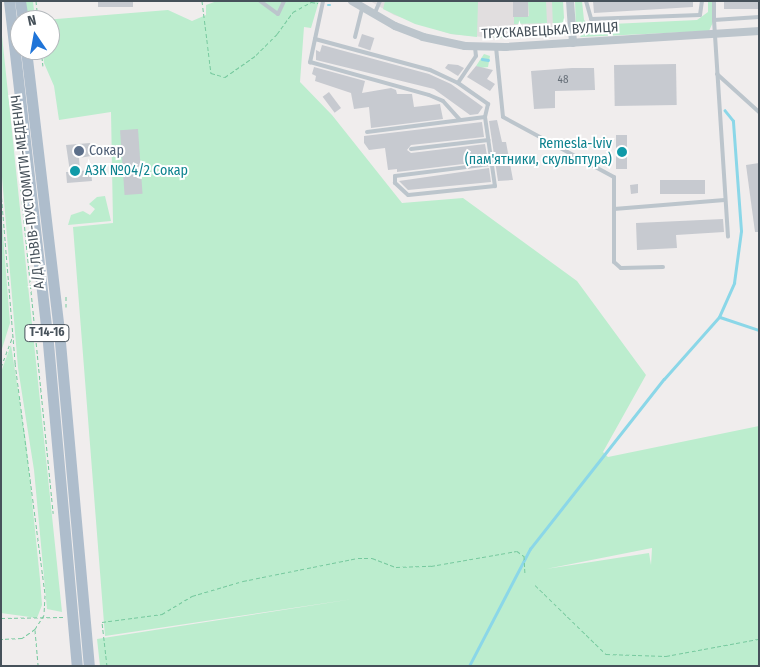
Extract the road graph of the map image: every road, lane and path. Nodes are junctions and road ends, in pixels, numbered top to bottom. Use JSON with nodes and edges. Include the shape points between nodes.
{"nodes":[{"id":1,"x":9,"y":1,"type":"edge"},
{"id":2,"x":202,"y":1,"type":"edge"},
{"id":3,"x":260,"y":1,"type":"edge"},
{"id":4,"x":284,"y":1,"type":"edge"},
{"id":5,"x":352,"y":1,"type":"edge"},
{"id":6,"x":380,"y":1,"type":"edge"},
{"id":7,"x":570,"y":1,"type":"edge"},
{"id":8,"x":586,"y":1,"type":"edge"},
{"id":9,"x":702,"y":1,"type":"edge"},
{"id":10,"x":714,"y":1,"type":"edge"},
{"id":11,"x":323,"y":2,"type":"edge"},
{"id":12,"x":362,"y":8,"type":"junction"},
{"id":13,"x":374,"y":15,"type":"junction"},
{"id":14,"x":759,"y":17,"type":"edge"},
{"id":15,"x":714,"y":20,"type":"junction"},
{"id":16,"x":759,"y":32,"type":"edge"},
{"id":17,"x":714,"y":35,"type":"junction"},
{"id":18,"x":355,"y":37,"type":"dead end"},
{"id":19,"x":315,"y":39,"type":"junction"},
{"id":20,"x":573,"y":43,"type":"junction"},
{"id":21,"x":475,"y":47,"type":"junction"},
{"id":22,"x":496,"y":47,"type":"junction"},
{"id":23,"x":27,"y":60,"type":"edge"},
{"id":24,"x":42,"y":60,"type":"edge"},
{"id":25,"x":43,"y":66,"type":"dead end"},
{"id":26,"x":717,"y":74,"type":"junction"},
{"id":27,"x":458,"y":83,"type":"junction"},
{"id":28,"x":759,"y":112,"type":"edge"},
{"id":29,"x":485,"y":117,"type":"junction"},
{"id":30,"x":460,"y":120,"type":"junction"},
{"id":31,"x":367,"y":132,"type":"dead end"},
{"id":32,"x":488,"y":140,"type":"junction"},
{"id":33,"x":412,"y":149,"type":"dead end"},
{"id":34,"x":492,"y":164,"type":"junction"},
{"id":35,"x":20,"y":181,"type":"dead end"},
{"id":36,"x":1,"y":191,"type":"edge"},
{"id":37,"x":725,"y":200,"type":"junction"},
{"id":38,"x":614,"y":209,"type":"junction"},
{"id":39,"x":728,"y":237,"type":"dead end"},
{"id":40,"x":663,"y":267,"type":"dead end"},
{"id":41,"x":13,"y":335,"type":"junction"},
{"id":42,"x":1,"y":367,"type":"edge"},
{"id":43,"x":54,"y":518,"type":"dead end"},
{"id":44,"x":525,"y":573,"type":"dead end"},
{"id":45,"x":535,"y":585,"type":"dead end"},
{"id":46,"x":44,"y":615,"type":"junction"},
{"id":47,"x":72,"y":616,"type":"junction"},
{"id":48,"x":1,"y":618,"type":"edge"},
{"id":49,"x":35,"y":629,"type":"junction"},
{"id":50,"x":1,"y":639,"type":"edge"},
{"id":51,"x":759,"y":639,"type":"edge"},
{"id":52,"x":38,"y":666,"type":"edge"},
{"id":53,"x":77,"y":666,"type":"edge"},
{"id":54,"x":89,"y":666,"type":"edge"},
{"id":55,"x":107,"y":666,"type":"edge"}],
"edges":[{"from":1,"to":47,"type":"main road","number":"Т-14-16","via":[[47,332]]},
{"from":2,"to":11,"type":"path","via":[[211,73],[225,77],[256,55],[277,34],[292,12],[311,2]]},
{"from":3,"to":4,"type":"lane","via":[[258,3],[278,14]]},
{"from":5,"to":12,"type":"street","name":"ТРУСКАВЕЦЬКА ВУЛИЦЯ"},
{"from":6,"to":13,"type":"lane"},
{"from":7,"to":20,"type":"street"},
{"from":8,"to":9,"type":"lane","via":[[591,19],[700,15]]},
{"from":10,"to":15,"type":"lane"},
{"from":11,"to":19,"type":"lane"},
{"from":12,"to":13,"type":"street","name":"ТРУСКАВЕЦЬКА ВУЛИЦЯ"},
{"from":12,"to":18,"type":"lane"},
{"from":13,"to":21,"type":"street","name":"ТРУСКАВЕЦЬКА ВУЛИЦЯ","via":[[423,37]]},
{"from":14,"to":15,"type":"lane"},
{"from":15,"to":17,"type":"lane"},
{"from":16,"to":17,"type":"street","name":"ТРУСКАВЕЦЬКА ВУЛИЦЯ"},
{"from":17,"to":20,"type":"street","name":"ТРУСКАВЕЦЬКА ВУЛИЦЯ"},
{"from":17,"to":26,"type":"lane"},
{"from":19,"to":27,"type":"lane","via":[[430,70]]},
{"from":19,"to":30,"type":"lane","via":[[310,62],[429,95],[443,101]]},
{"from":20,"to":22,"type":"street","name":"ТРУСКАВЕЦЬКА ВУЛИЦЯ"},
{"from":21,"to":22,"type":"street","name":"ТРУСКАВЕЦЬКА ВУЛИЦЯ"},
{"from":21,"to":27,"type":"lane","via":[[476,56]]},
{"from":22,"to":38,"type":"lane","via":[[503,117],[614,178]]},
{"from":23,"to":54,"type":"main road","name":"А/Д ЛЬВІВ-ПУСТОМИТИ-МЕДЕНИЧ","number":"Т-14-16","via":[[59,331]]},
{"from":24,"to":25,"type":"path"},
{"from":26,"to":28,"type":"lane"},
{"from":26,"to":37,"type":"lane"},
{"from":27,"to":29,"type":"lane","via":[[488,104]]},
{"from":29,"to":30,"type":"lane"},
{"from":29,"to":32,"type":"lane"},
{"from":30,"to":31,"type":"lane"},
{"from":32,"to":33,"type":"lane"},
{"from":32,"to":34,"type":"lane"},
{"from":34,"to":34,"type":"lane","via":[[495,186],[408,195],[395,183],[395,176]]},
{"from":35,"to":43,"type":"path"},
{"from":36,"to":41,"type":"path"},
{"from":37,"to":38,"type":"lane"},
{"from":37,"to":39,"type":"lane"},
{"from":38,"to":40,"type":"lane","via":[[614,262],[621,268]]},
{"from":41,"to":42,"type":"path"},
{"from":41,"to":46,"type":"path","via":[[33,481],[45,595]]},
{"from":44,"to":55,"type":"path","via":[[524,556],[517,552],[431,566],[396,567],[372,558],[358,558],[243,581],[192,596],[162,614],[102,622]]},
{"from":45,"to":51,"type":"path","via":[[606,654],[666,656]]},
{"from":46,"to":47,"type":"path"},
{"from":46,"to":48,"type":"path","via":[[28,619]]},
{"from":46,"to":49,"type":"path"},
{"from":47,"to":53,"type":"main road","number":"Т-14-16"},
{"from":49,"to":50,"type":"path","via":[[22,638]]},
{"from":49,"to":52,"type":"path"}]}
